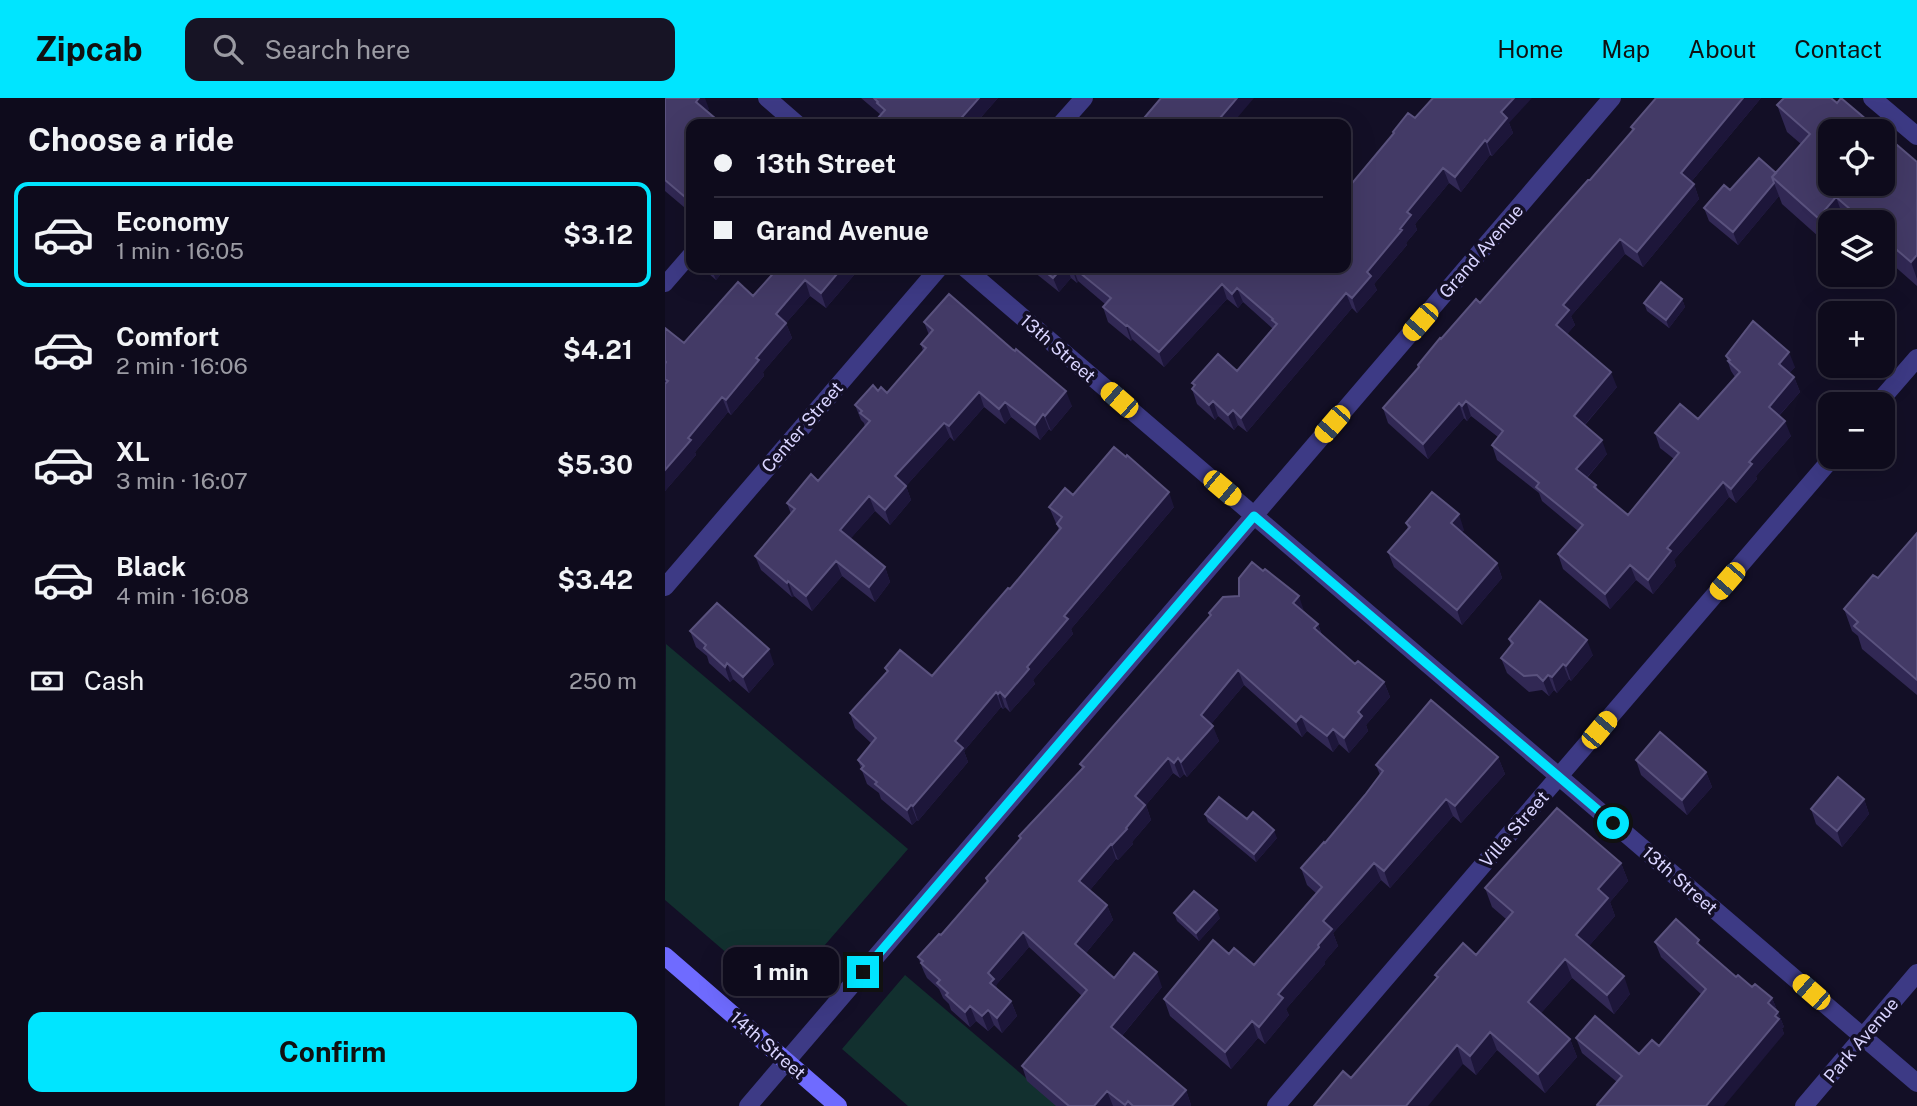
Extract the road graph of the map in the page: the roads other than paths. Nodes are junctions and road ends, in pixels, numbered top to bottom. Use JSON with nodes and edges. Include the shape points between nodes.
{"nodes":[{"id":1,"x":767,"y":98,"type":"edge"},
{"id":2,"x":1084,"y":98,"type":"edge"},
{"id":3,"x":1612,"y":98,"type":"edge"},
{"id":4,"x":1872,"y":98,"type":"edge"},
{"id":5,"x":791,"y":119,"type":"edge"},
{"id":6,"x":1066,"y":119,"type":"edge"},
{"id":7,"x":1917,"y":136,"type":"edge"},
{"id":8,"x":686,"y":260,"type":"edge"},
{"id":9,"x":935,"y":273,"type":"edge"},
{"id":10,"x":971,"y":273,"type":"edge"},
{"id":11,"x":665,"y":284,"type":"edge"},
{"id":12,"x":1917,"y":358,"type":"edge"},
{"id":13,"x":1887,"y":392,"type":"edge"},
{"id":14,"x":1823,"y":469,"type":"edge"},
{"id":15,"x":1254,"y":516,"type":"junction"},
{"id":16,"x":665,"y":587,"type":"edge"},
{"id":17,"x":1559,"y":776,"type":"junction"},
{"id":18,"x":665,"y":956,"type":"edge"},
{"id":19,"x":1917,"y":973,"type":"edge"},
{"id":20,"x":1863,"y":1037,"type":"junction"},
{"id":21,"x":787,"y":1062,"type":"junction"},
{"id":22,"x":1917,"y":1083,"type":"edge"},
{"id":23,"x":748,"y":1106,"type":"edge"},
{"id":24,"x":838,"y":1106,"type":"edge"},
{"id":25,"x":1276,"y":1106,"type":"edge"},
{"id":26,"x":1804,"y":1106,"type":"edge"}],
"edges":[{"from":1,"to":5,"type":"street"},
{"from":2,"to":6,"type":"street"},
{"from":3,"to":15,"type":"street","name":"Grand Avenue"},
{"from":4,"to":7,"type":"street"},
{"from":8,"to":11,"type":"lane"},
{"from":9,"to":16,"type":"street","name":"Center Street"},
{"from":10,"to":15,"type":"street","name":"13th Street"},
{"from":12,"to":13,"type":"street"},
{"from":14,"to":17,"type":"street","name":"Villa Street"},
{"from":15,"to":17,"type":"street","name":"13th Street"},
{"from":15,"to":21,"type":"street","name":"Grand Avenue"},
{"from":17,"to":20,"type":"street","name":"13th Street"},
{"from":17,"to":25,"type":"street","name":"Villa Street"},
{"from":18,"to":21,"type":"main road","name":"14th Street"},
{"from":19,"to":20,"type":"street","name":"Park Avenue"},
{"from":20,"to":22,"type":"street","name":"13th Street"},
{"from":20,"to":26,"type":"street","name":"Park Avenue"},
{"from":21,"to":23,"type":"street","name":"Grand Avenue"},
{"from":21,"to":24,"type":"main road","name":"14th Street"}]}
